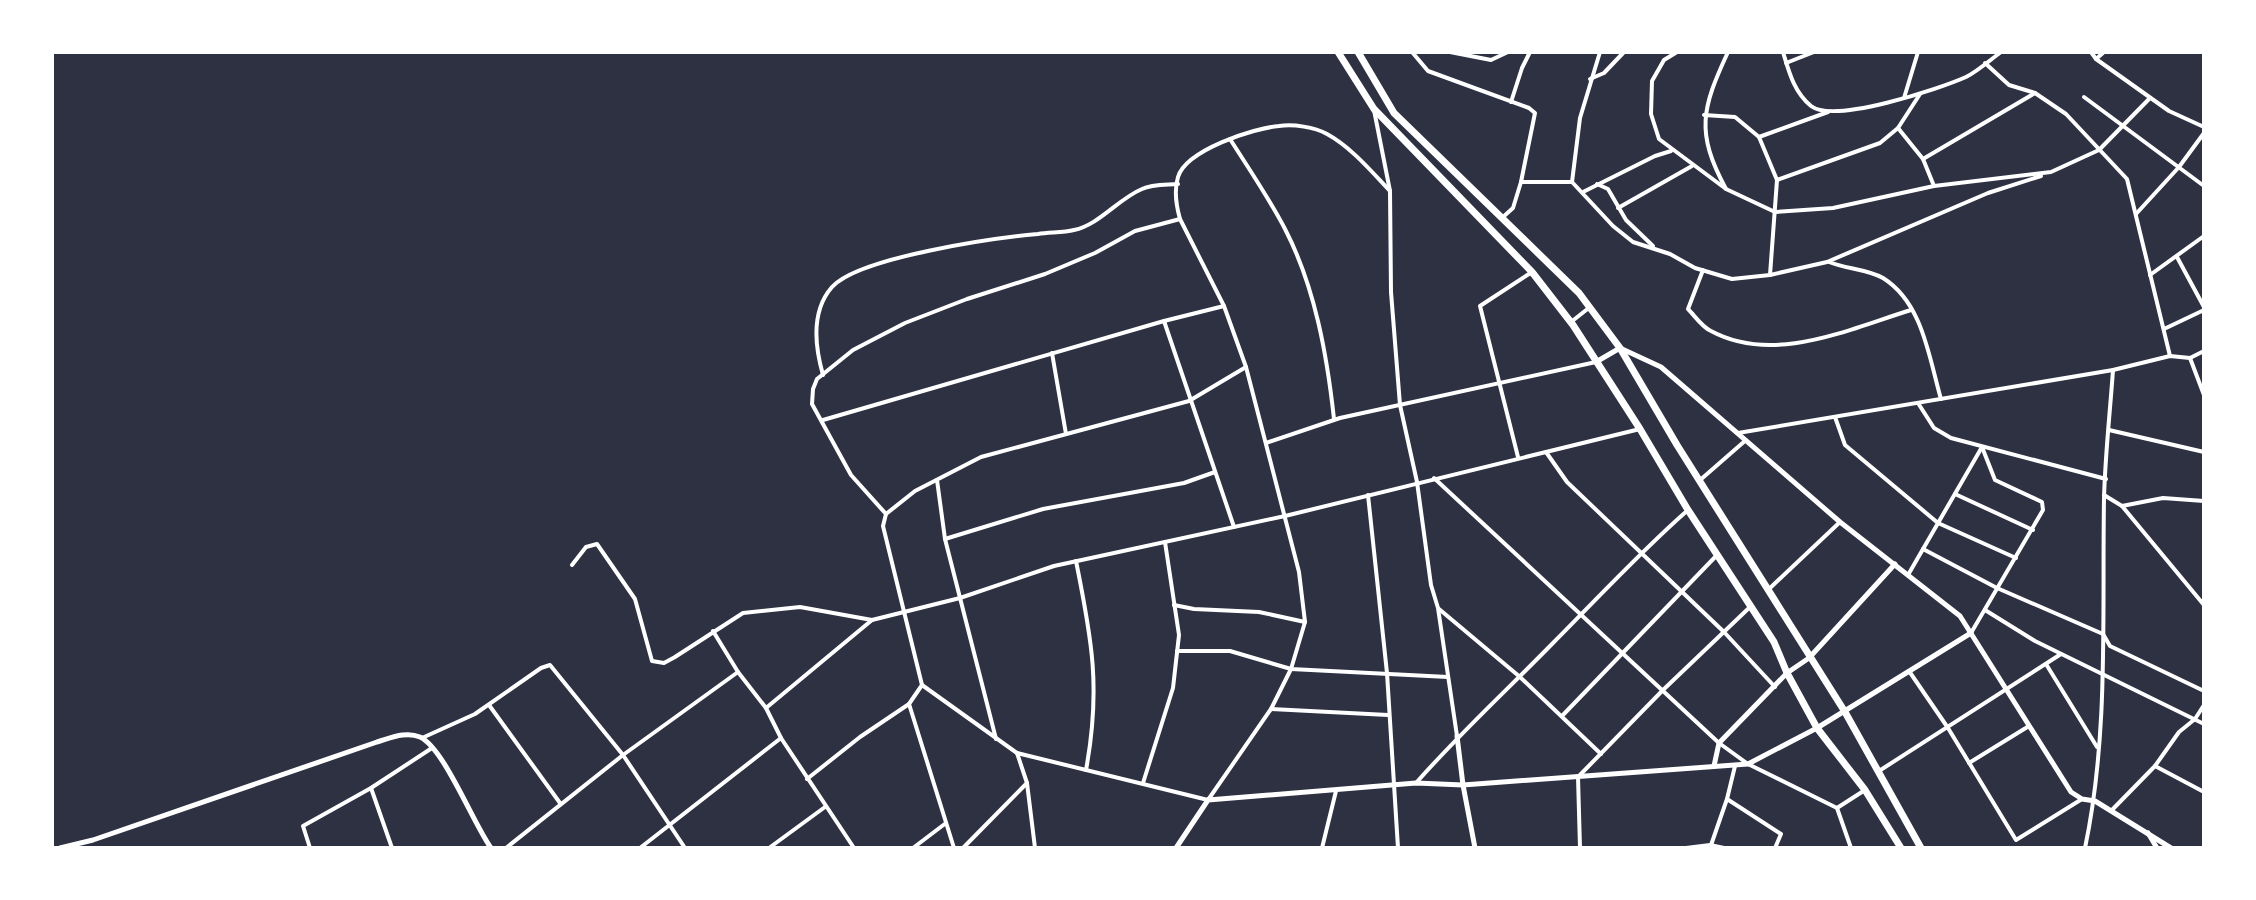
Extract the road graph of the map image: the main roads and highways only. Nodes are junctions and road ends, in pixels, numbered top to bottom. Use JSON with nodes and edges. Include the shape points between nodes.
{"nodes":[{"id":1,"x":1338,"y":52,"type":"edge"},
{"id":2,"x":1358,"y":52,"type":"edge"},
{"id":3,"x":1901,"y":848,"type":"edge"},
{"id":4,"x":1921,"y":848,"type":"edge"}],
"edges":[{"from":1,"to":3,"type":"main road","via":[[1374,109],[1532,272],[1571,322],[1774,642],[1817,728]]},
{"from":2,"to":4,"type":"main road","via":[[1394,113],[1579,293],[1620,348],[1845,712]]}]}
